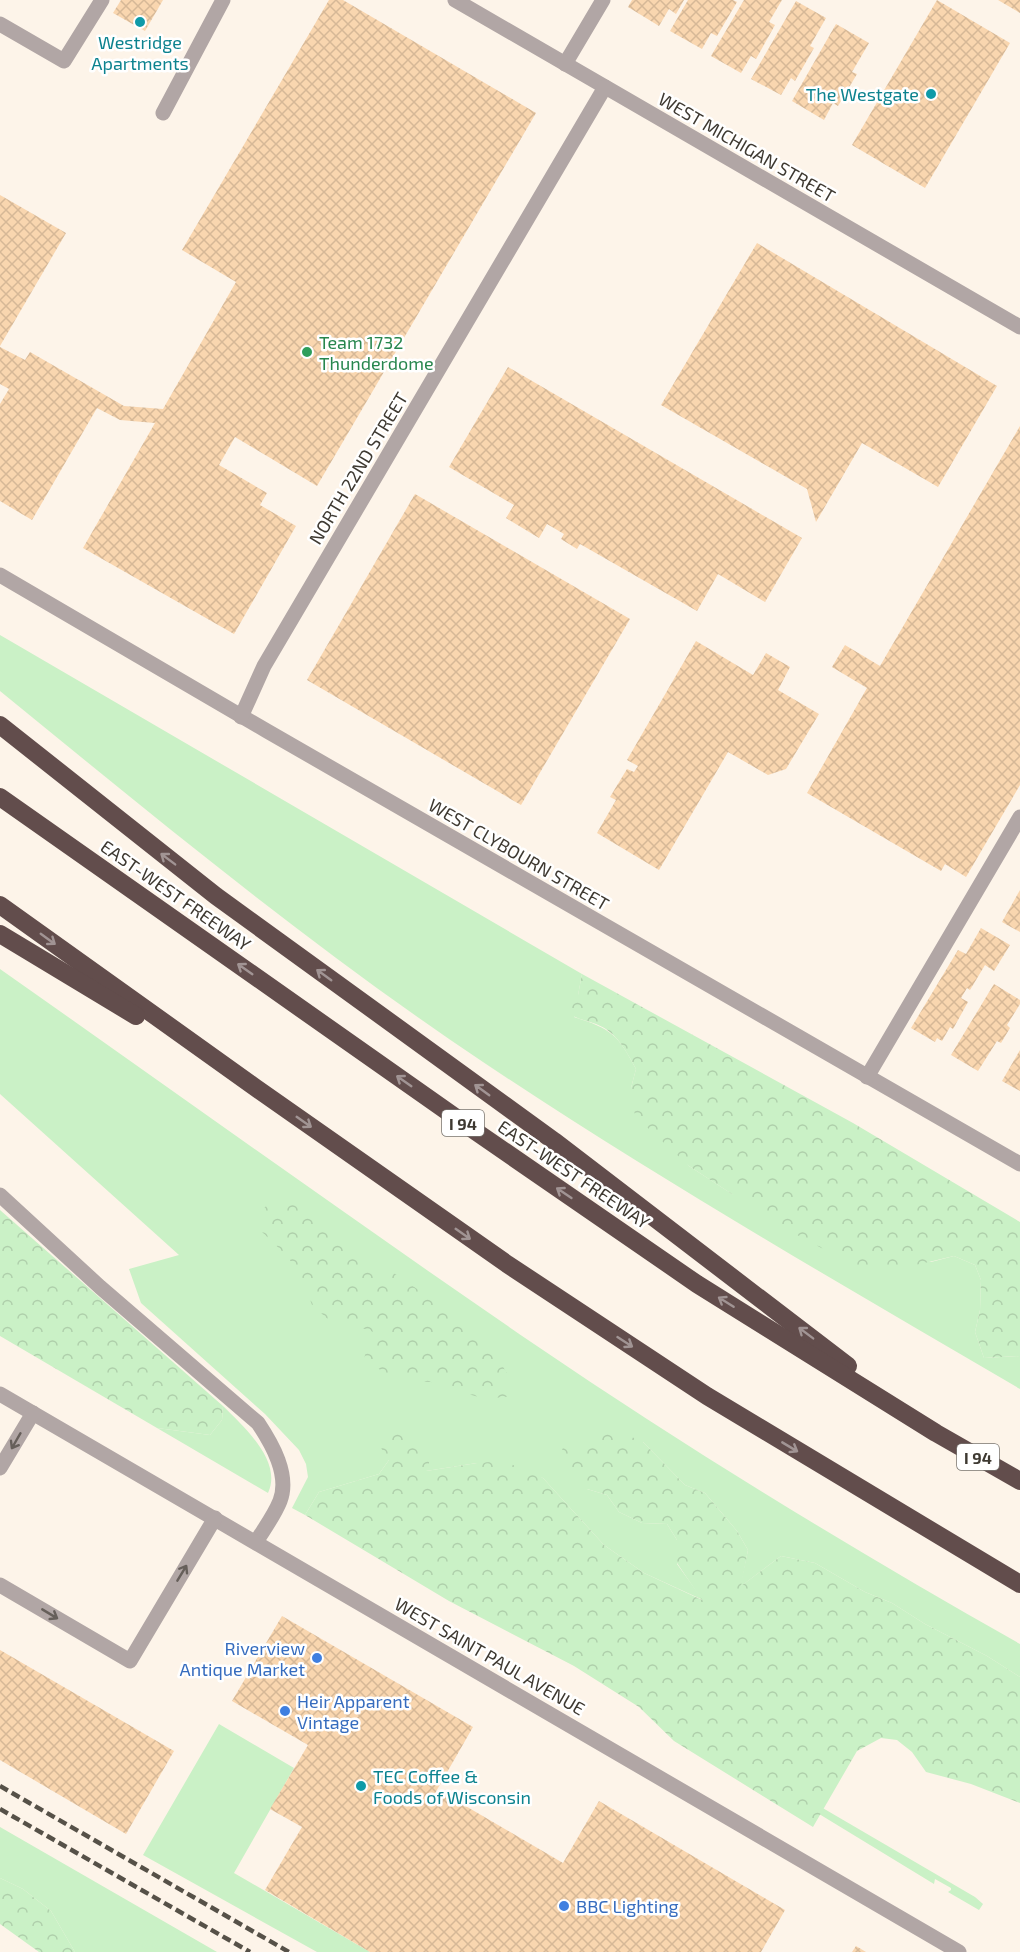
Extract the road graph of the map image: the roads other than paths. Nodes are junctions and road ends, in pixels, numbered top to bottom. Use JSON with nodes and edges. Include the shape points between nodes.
{"nodes":[{"id":1,"x":102,"y":0,"type":"edge"},
{"id":2,"x":224,"y":0,"type":"edge"},
{"id":3,"x":455,"y":0,"type":"edge"},
{"id":4,"x":603,"y":0,"type":"edge"},
{"id":5,"x":0,"y":24,"type":"edge"},
{"id":6,"x":566,"y":64,"type":"junction"},
{"id":7,"x":605,"y":87,"type":"junction"},
{"id":8,"x":163,"y":114,"type":"dead end"},
{"id":9,"x":1020,"y":327,"type":"edge"},
{"id":10,"x":0,"y":575,"type":"edge"},
{"id":11,"x":242,"y":717,"type":"junction"},
{"id":12,"x":0,"y":725,"type":"edge"},
{"id":13,"x":0,"y":797,"type":"edge"},
{"id":14,"x":1020,"y":817,"type":"edge"},
{"id":15,"x":0,"y":905,"type":"edge"},
{"id":16,"x":0,"y":934,"type":"edge"},
{"id":17,"x":867,"y":1077,"type":"junction"},
{"id":18,"x":256,"y":1088,"type":"junction"},
{"id":19,"x":1020,"y":1164,"type":"edge"},
{"id":20,"x":0,"y":1194,"type":"edge"},
{"id":21,"x":0,"y":1394,"type":"edge"},
{"id":22,"x":33,"y":1413,"type":"junction"},
{"id":23,"x":936,"y":1432,"type":"junction"},
{"id":24,"x":0,"y":1468,"type":"edge"},
{"id":25,"x":1020,"y":1481,"type":"edge"},
{"id":26,"x":215,"y":1518,"type":"junction"},
{"id":27,"x":256,"y":1542,"type":"junction"},
{"id":28,"x":1020,"y":1584,"type":"edge"},
{"id":29,"x":0,"y":1585,"type":"edge"},
{"id":30,"x":959,"y":1952,"type":"edge"}],
"edges":[{"from":1,"to":5,"type":"street","via":[[64,61]]},
{"from":2,"to":8,"type":"street"},
{"from":3,"to":6,"type":"street","name":"WEST MICHIGAN STREET"},
{"from":4,"to":6,"type":"street"},
{"from":6,"to":7,"type":"street","name":"WEST MICHIGAN STREET"},
{"from":7,"to":9,"type":"street","name":"WEST MICHIGAN STREET"},
{"from":7,"to":11,"type":"street","name":"NORTH 22ND STREET","via":[[264,666]]},
{"from":10,"to":11,"type":"street","name":"WEST CLYBOURN STREET"},
{"from":11,"to":17,"type":"street","name":"WEST CLYBOURN STREET"},
{"from":23,"to":12,"type":"highway","one_way":true,"via":[[554,1141],[208,890]]},
{"from":23,"to":13,"type":"highway","name":"EAST-WEST FREEWAY","number":"I 94","one_way":true,"via":[[697,1284]]},
{"from":14,"to":17,"type":"street"},
{"from":15,"to":18,"type":"highway","one_way":true},
{"from":16,"to":18,"type":"highway"},
{"from":17,"to":19,"type":"street","name":"WEST CLYBOURN STREET"},
{"from":18,"to":28,"type":"highway","one_way":true,"via":[[507,1264],[707,1396]]},
{"from":20,"to":27,"type":"street","via":[[100,1287],[258,1423],[278,1461],[282,1480],[280,1500]]},
{"from":21,"to":22,"type":"street","name":"WEST SAINT PAUL AVENUE"},
{"from":22,"to":24,"type":"street","one_way":true},
{"from":22,"to":26,"type":"street","name":"WEST SAINT PAUL AVENUE"},
{"from":23,"to":25,"type":"highway","name":"EAST-WEST FREEWAY","number":"I 94"},
{"from":26,"to":27,"type":"street","name":"WEST SAINT PAUL AVENUE"},
{"from":29,"to":26,"type":"street","one_way":true,"via":[[130,1661]]},
{"from":27,"to":30,"type":"street","name":"WEST SAINT PAUL AVENUE"}]}
